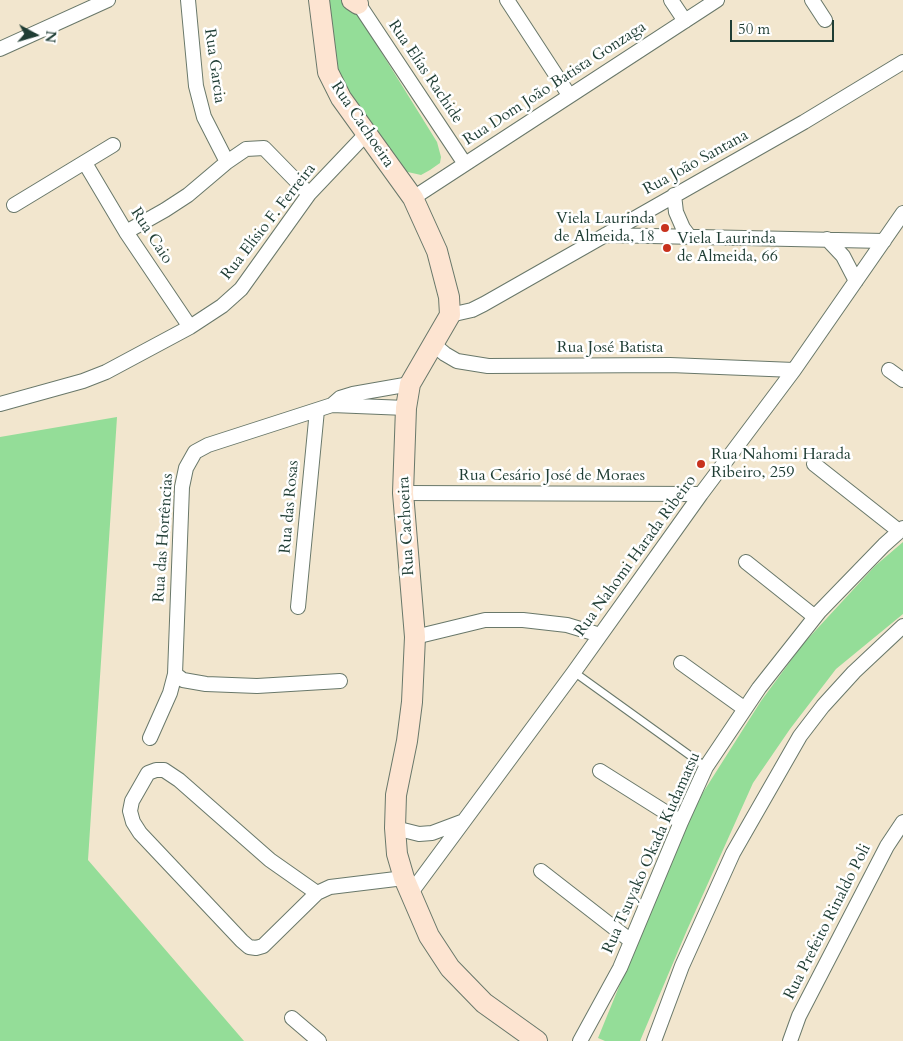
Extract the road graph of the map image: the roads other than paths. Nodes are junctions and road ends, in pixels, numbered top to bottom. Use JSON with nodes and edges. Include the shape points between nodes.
{"nodes":[{"id":1,"x":108,"y":0,"type":"edge"},
{"id":2,"x":188,"y":0,"type":"edge"},
{"id":3,"x":507,"y":0,"type":"edge"},
{"id":4,"x":671,"y":0,"type":"edge"},
{"id":5,"x":716,"y":0,"type":"edge"},
{"id":6,"x":812,"y":0,"type":"edge"},
{"id":7,"x":355,"y":1,"type":"edge"},
{"id":8,"x":323,"y":3,"type":"edge"},
{"id":9,"x":825,"y":20,"type":"dead end"},
{"id":10,"x":685,"y":21,"type":"junction"},
{"id":11,"x":0,"y":49,"type":"edge"},
{"id":12,"x":903,"y":62,"type":"edge"},
{"id":13,"x":569,"y":95,"type":"junction"},
{"id":14,"x":366,"y":134,"type":"junction"},
{"id":15,"x":114,"y":145,"type":"dead end"},
{"id":16,"x":227,"y":162,"type":"junction"},
{"id":17,"x":85,"y":163,"type":"junction"},
{"id":18,"x":465,"y":164,"type":"junction"},
{"id":19,"x":309,"y":194,"type":"junction"},
{"id":20,"x":674,"y":196,"type":"junction"},
{"id":21,"x":414,"y":198,"type":"junction"},
{"id":22,"x":14,"y":204,"type":"dead end"},
{"id":23,"x":903,"y":213,"type":"edge"},
{"id":24,"x":126,"y":232,"type":"junction"},
{"id":25,"x":604,"y":235,"type":"junction"},
{"id":26,"x":689,"y":236,"type":"junction"},
{"id":27,"x":827,"y":239,"type":"junction"},
{"id":28,"x":884,"y":241,"type":"junction"},
{"id":29,"x":856,"y":281,"type":"junction"},
{"id":30,"x":450,"y":315,"type":"junction"},
{"id":31,"x":190,"y":327,"type":"junction"},
{"id":32,"x":433,"y":344,"type":"junction"},
{"id":33,"x":794,"y":370,"type":"junction"},
{"id":34,"x":889,"y":370,"type":"dead end"},
{"id":35,"x":903,"y":380,"type":"edge"},
{"id":36,"x":410,"y":384,"type":"junction"},
{"id":37,"x":0,"y":404,"type":"edge"},
{"id":38,"x":332,"y":405,"type":"junction"},
{"id":39,"x":406,"y":408,"type":"junction"},
{"id":40,"x":317,"y":410,"type":"junction"},
{"id":41,"x":814,"y":464,"type":"dead end"},
{"id":42,"x":403,"y":493,"type":"junction"},
{"id":43,"x":701,"y":494,"type":"junction"},
{"id":44,"x":901,"y":530,"type":"edge"},
{"id":45,"x":746,"y":562,"type":"dead end"},
{"id":46,"x":298,"y":607,"type":"dead end"},
{"id":47,"x":815,"y":617,"type":"junction"},
{"id":48,"x":903,"y":626,"type":"edge"},
{"id":49,"x":600,"y":635,"type":"junction"},
{"id":50,"x":415,"y":637,"type":"junction"},
{"id":51,"x":682,"y":662,"type":"dead end"},
{"id":52,"x":574,"y":672,"type":"junction"},
{"id":53,"x":175,"y":674,"type":"junction"},
{"id":54,"x":340,"y":681,"type":"dead end"},
{"id":55,"x":745,"y":709,"type":"junction"},
{"id":56,"x":150,"y":738,"type":"dead end"},
{"id":57,"x":706,"y":767,"type":"junction"},
{"id":58,"x":600,"y":771,"type":"dead end"},
{"id":59,"x":465,"y":820,"type":"junction"},
{"id":60,"x":681,"y":822,"type":"junction"},
{"id":61,"x":903,"y":822,"type":"edge"},
{"id":62,"x":395,"y":828,"type":"junction"},
{"id":63,"x":541,"y":871,"type":"dead end"},
{"id":64,"x":407,"y":886,"type":"junction"},
{"id":65,"x":317,"y":893,"type":"junction"},
{"id":66,"x":631,"y":941,"type":"junction"},
{"id":67,"x":292,"y":1018,"type":"dead end"},
{"id":68,"x":657,"y":1040,"type":"edge"},
{"id":69,"x":319,"y":1041,"type":"edge"},
{"id":70,"x":537,"y":1041,"type":"edge"},
{"id":71,"x":580,"y":1041,"type":"edge"},
{"id":72,"x":790,"y":1041,"type":"edge"}],
"edges":[{"from":1,"to":11,"type":"street"},
{"from":2,"to":16,"type":"street","name":"Rua Garcia","via":[[196,86],[204,117]]},
{"from":3,"to":13,"type":"street"},
{"from":4,"to":10,"type":"street"},
{"from":5,"to":10,"type":"street","name":"Rua Dom João Batista Gonzaga"},
{"from":6,"to":9,"type":"street"},
{"from":7,"to":18,"type":"street","name":"Rua Elías Rachide"},
{"from":8,"to":14,"type":"main road","name":"Rua Cachoeira","via":[[328,72],[341,98]]},
{"from":10,"to":13,"type":"street","name":"Rua Dom João Batista Gonzaga"},
{"from":12,"to":20,"type":"street","name":"Rua João Santana"},
{"from":13,"to":18,"type":"street","name":"Rua Dom João Batista Gonzaga"},
{"from":14,"to":19,"type":"street","name":"Rua Elísio F. Ferreira"},
{"from":14,"to":21,"type":"main road","name":"Rua Cachoeira"},
{"from":15,"to":17,"type":"street"},
{"from":16,"to":19,"type":"street","via":[[246,149],[264,148]]},
{"from":16,"to":24,"type":"street","via":[[188,195]]},
{"from":17,"to":22,"type":"street"},
{"from":17,"to":24,"type":"street","name":"Rua Caio"},
{"from":18,"to":21,"type":"street","name":"Rua Dom João Batista Gonzaga"},
{"from":19,"to":31,"type":"street","name":"Rua Elísio F. Ferreira","via":[[241,289]]},
{"from":20,"to":25,"type":"street","name":"Rua João Santana"},
{"from":20,"to":26,"type":"street","via":[[676,212]]},
{"from":21,"to":30,"type":"main road","name":"Rua Cachoeira","via":[[437,251],[449,297]]},
{"from":23,"to":28,"type":"street","name":"Rua Nahomi Harada Ribeiro"},
{"from":24,"to":31,"type":"street","name":"Rua Caio"},
{"from":25,"to":26,"type":"street"},
{"from":25,"to":30,"type":"street","name":"Rua João Santana","via":[[484,304]]},
{"from":26,"to":27,"type":"street"},
{"from":27,"to":28,"type":"street"},
{"from":27,"to":29,"type":"street","via":[[843,256]]},
{"from":28,"to":29,"type":"street","name":"Rua Nahomi Harada Ribeiro"},
{"from":29,"to":33,"type":"street","name":"Rua Nahomi Harada Ribeiro"},
{"from":30,"to":32,"type":"main road","name":"Rua Cachoeira"},
{"from":31,"to":37,"type":"street","name":"Rua Elísio F. Ferreira","via":[[106,372]]},
{"from":32,"to":33,"type":"street","name":"Rua José Batista","via":[[457,361],[488,366],[670,365]]},
{"from":32,"to":36,"type":"main road","name":"Rua Cachoeira"},
{"from":33,"to":43,"type":"street","name":"Rua Nahomi Harada Ribeiro"},
{"from":34,"to":35,"type":"street"},
{"from":36,"to":38,"type":"street","name":"Rua das Hortências","via":[[353,394]]},
{"from":36,"to":39,"type":"main road","name":"Rua Cachoeira"},
{"from":38,"to":39,"type":"street","name":"Rua das Hortências"},
{"from":38,"to":40,"type":"street","name":"Rua das Hortências"},
{"from":39,"to":42,"type":"main road","name":"Rua Cachoeira"},
{"from":40,"to":46,"type":"street","name":"Rua das Rosas"},
{"from":40,"to":53,"type":"street","name":"Rua das Hortências","via":[[208,445],[195,452],[186,468],[182,487]]},
{"from":41,"to":44,"type":"street"},
{"from":42,"to":43,"type":"street","name":"Rua Cesário José de Moraes"},
{"from":42,"to":50,"type":"main road","name":"Rua Cachoeira"},
{"from":43,"to":49,"type":"street","name":"Rua Nahomi Harada Ribeiro"},
{"from":44,"to":47,"type":"street","name":"Rua Tsuyako Okada Kudamatsu"},
{"from":45,"to":47,"type":"street"},
{"from":47,"to":55,"type":"street","name":"Rua Tsuyako Okada Kudamatsu"},
{"from":48,"to":68,"type":"street","via":[[854,672],[800,736],[733,853],[682,966]]},
{"from":49,"to":50,"type":"street","via":[[567,626],[523,620],[484,620]]},
{"from":49,"to":52,"type":"street","name":"Rua Nahomi Harada Ribeiro"},
{"from":50,"to":62,"type":"main road","name":"Rua Cachoeira","via":[[412,702],[396,795]]},
{"from":51,"to":55,"type":"street"},
{"from":52,"to":57,"type":"lane"},
{"from":52,"to":59,"type":"street","name":"Rua Nahomi Harada Ribeiro"},
{"from":53,"to":54,"type":"street","via":[[183,680],[206,684],[257,686]]},
{"from":53,"to":56,"type":"street","name":"Rua das Hortências"},
{"from":55,"to":57,"type":"street","name":"Rua Tsuyako Okada Kudamatsu"},
{"from":57,"to":60,"type":"street","name":"Rua Tsuyako Okada Kudamatsu"},
{"from":58,"to":60,"type":"street"},
{"from":59,"to":62,"type":"street","via":[[432,833],[419,834]]},
{"from":59,"to":64,"type":"street","name":"Rua Nahomi Harada Ribeiro"},
{"from":60,"to":66,"type":"street","name":"Rua Tsuyako Okada Kudamatsu"},
{"from":61,"to":72,"type":"street","name":"Rua Prefeito Rinaldo Poli","via":[[887,846],[799,1016]]},
{"from":62,"to":64,"type":"main road","name":"Rua Cachoeira","via":[[397,854]]},
{"from":63,"to":66,"type":"street"},
{"from":64,"to":65,"type":"street","via":[[330,887]]},
{"from":64,"to":70,"type":"main road","name":"Rua Cachoeira","via":[[429,936],[450,968],[484,1003]]},
{"from":65,"to":65,"type":"street","via":[[263,946],[249,947],[133,822],[132,801],[148,773],[164,770],[179,780],[270,860]]},
{"from":66,"to":71,"type":"street","name":"Rua Tsuyako Okada Kudamatsu"},
{"from":67,"to":69,"type":"street"}]}
